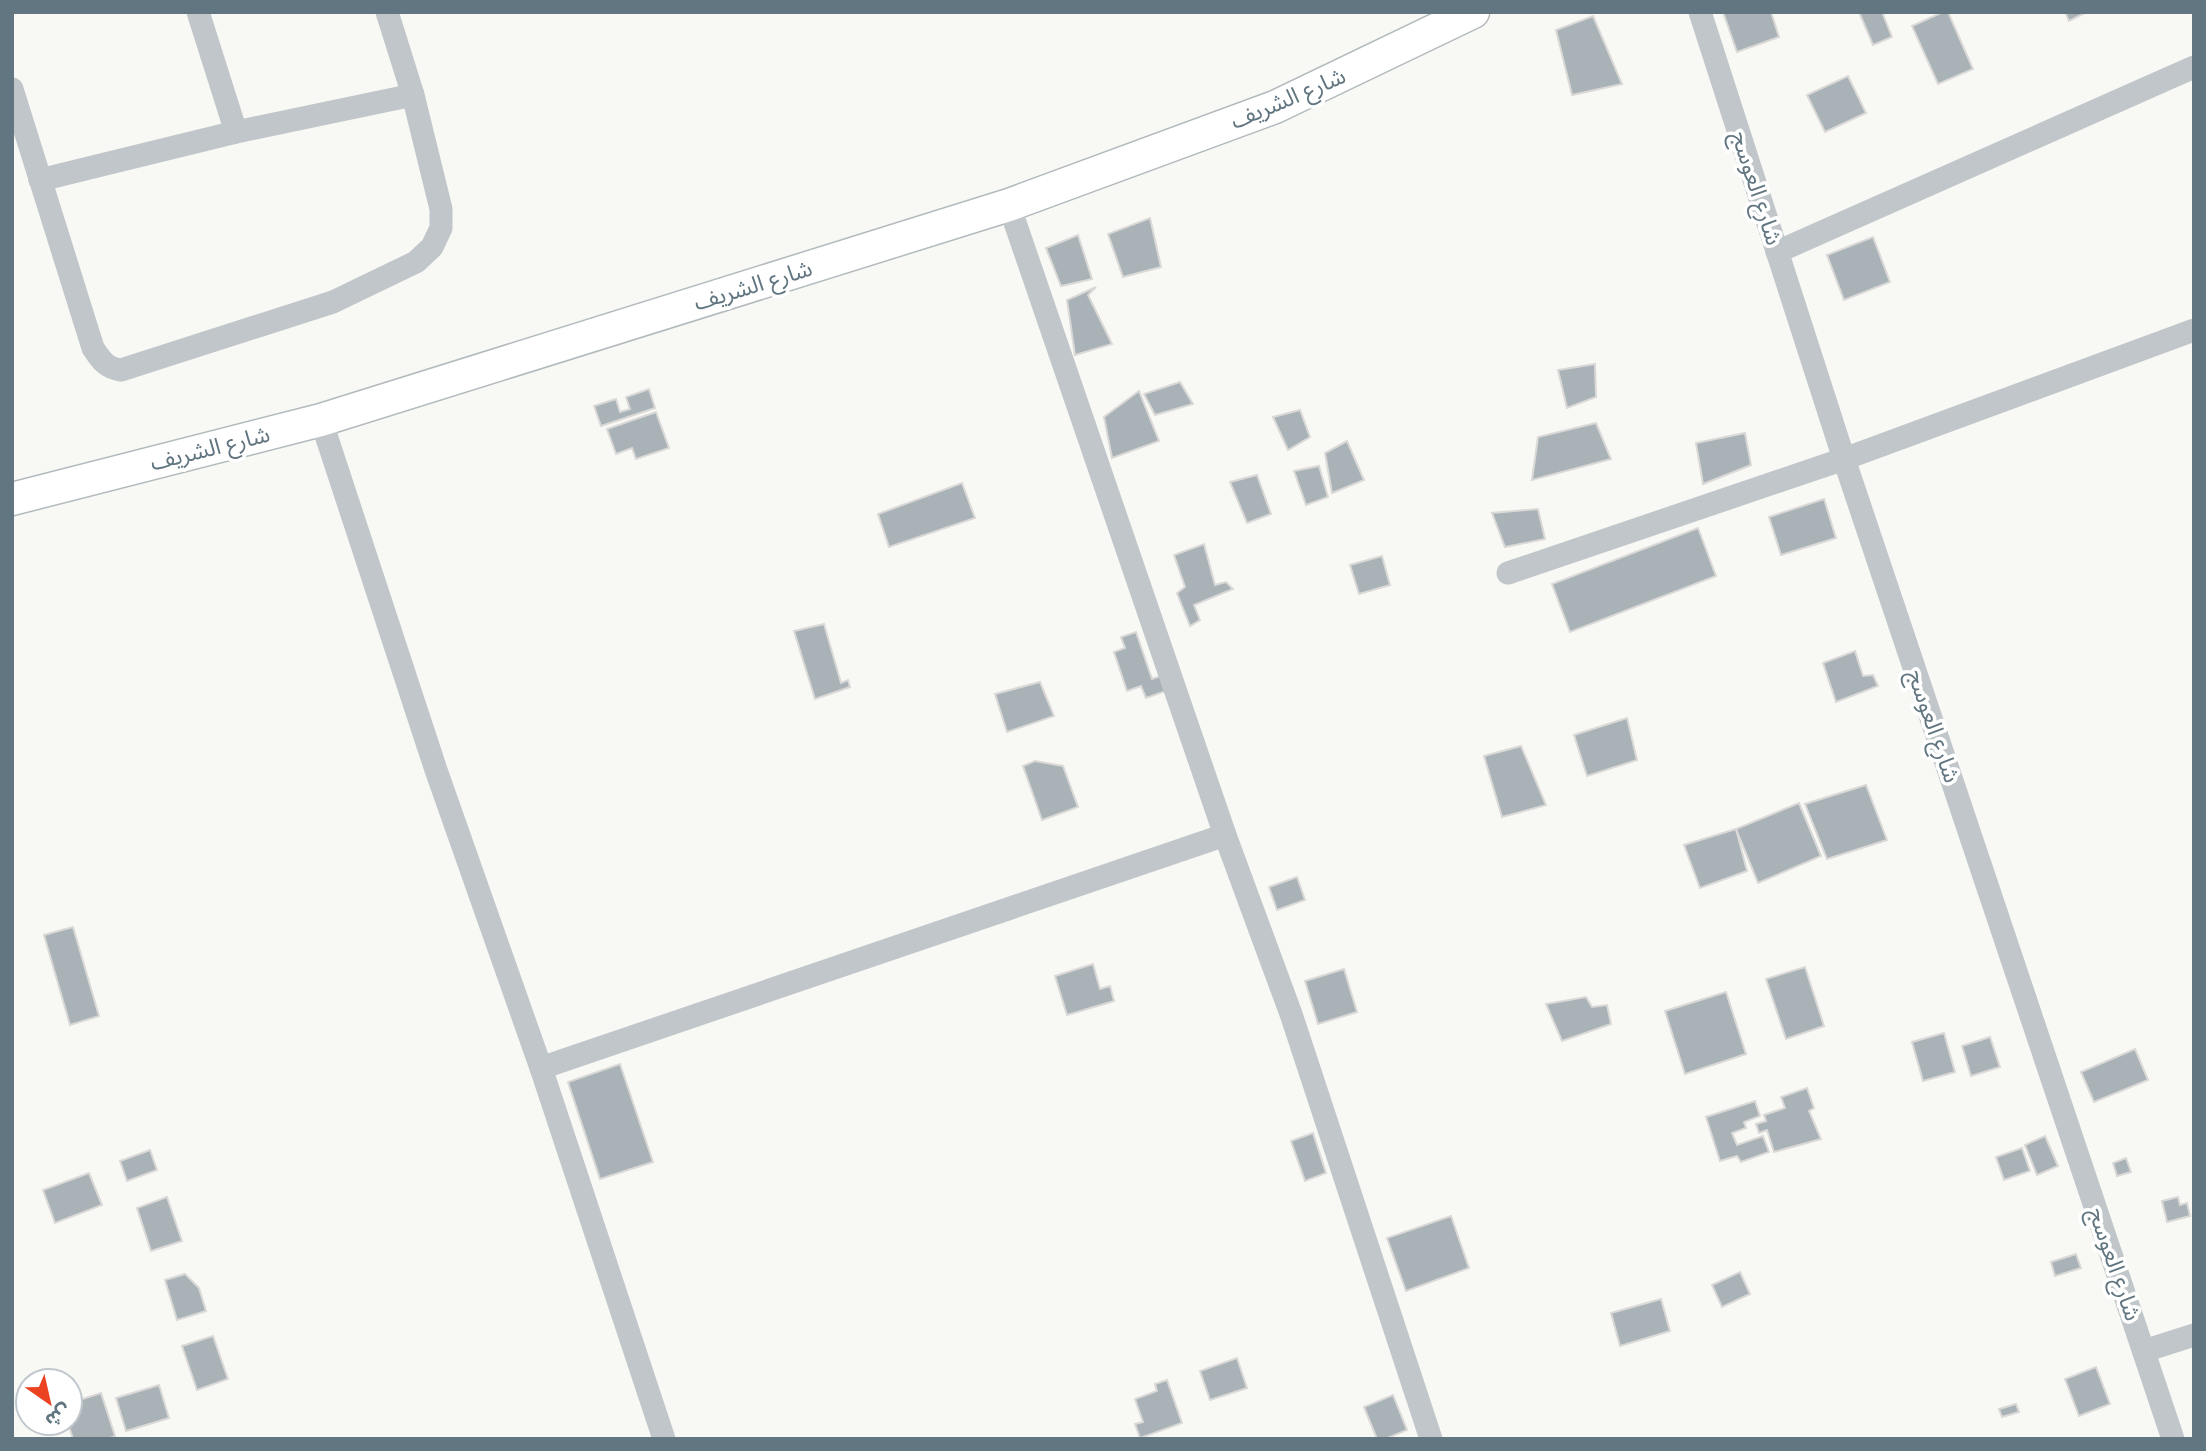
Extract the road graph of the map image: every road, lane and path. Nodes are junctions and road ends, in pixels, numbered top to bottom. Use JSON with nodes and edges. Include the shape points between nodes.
{"nodes":[{"id":1,"x":198,"y":12,"type":"edge"},
{"id":2,"x":387,"y":12,"type":"edge"},
{"id":3,"x":1473,"y":12,"type":"edge"},
{"id":4,"x":1700,"y":12,"type":"edge"},
{"id":5,"x":2194,"y":67,"type":"edge"},
{"id":6,"x":12,"y":89,"type":"edge"},
{"id":7,"x":413,"y":95,"type":"junction"},
{"id":8,"x":236,"y":132,"type":"junction"},
{"id":9,"x":40,"y":180,"type":"junction"},
{"id":10,"x":1009,"y":205,"type":"junction"},
{"id":11,"x":1777,"y":252,"type":"junction"},
{"id":12,"x":2194,"y":330,"type":"edge"},
{"id":13,"x":321,"y":420,"type":"junction"},
{"id":14,"x":1844,"y":459,"type":"junction"},
{"id":15,"x":12,"y":499,"type":"edge"},
{"id":16,"x":1508,"y":573,"type":"dead end"},
{"id":17,"x":1225,"y":835,"type":"junction"},
{"id":18,"x":541,"y":1068,"type":"junction"},
{"id":19,"x":2194,"y":1335,"type":"edge"},
{"id":20,"x":2144,"y":1351,"type":"junction"},
{"id":21,"x":664,"y":1439,"type":"edge"},
{"id":22,"x":1431,"y":1439,"type":"edge"},
{"id":23,"x":2173,"y":1439,"type":"edge"}],
"edges":[{"from":1,"to":8,"type":"street"},
{"from":2,"to":7,"type":"street"},
{"from":3,"to":10,"type":"main road","name":"شارع الشريف","via":[[1275,107]]},
{"from":4,"to":11,"type":"street","name":"شارع العوسج"},
{"from":5,"to":11,"type":"street"},
{"from":6,"to":9,"type":"street"},
{"from":7,"to":8,"type":"street"},
{"from":7,"to":9,"type":"street","via":[[442,209],[441,228],[424,255],[333,302],[121,370],[111,369],[93,348]]},
{"from":8,"to":9,"type":"street"},
{"from":10,"to":13,"type":"main road","name":"شارع الشريف"},
{"from":10,"to":17,"type":"street"},
{"from":11,"to":14,"type":"street","name":"شارع العوسج"},
{"from":12,"to":14,"type":"street"},
{"from":13,"to":15,"type":"main road","name":"شارع الشريف"},
{"from":13,"to":18,"type":"street","via":[[436,770]]},
{"from":14,"to":16,"type":"street"},
{"from":14,"to":20,"type":"street","name":"شارع العوسج"},
{"from":17,"to":18,"type":"street"},
{"from":17,"to":22,"type":"street","via":[[1291,1014]]},
{"from":18,"to":21,"type":"street"},
{"from":19,"to":20,"type":"street"},
{"from":20,"to":23,"type":"street","name":"شارع العوسج"}]}
